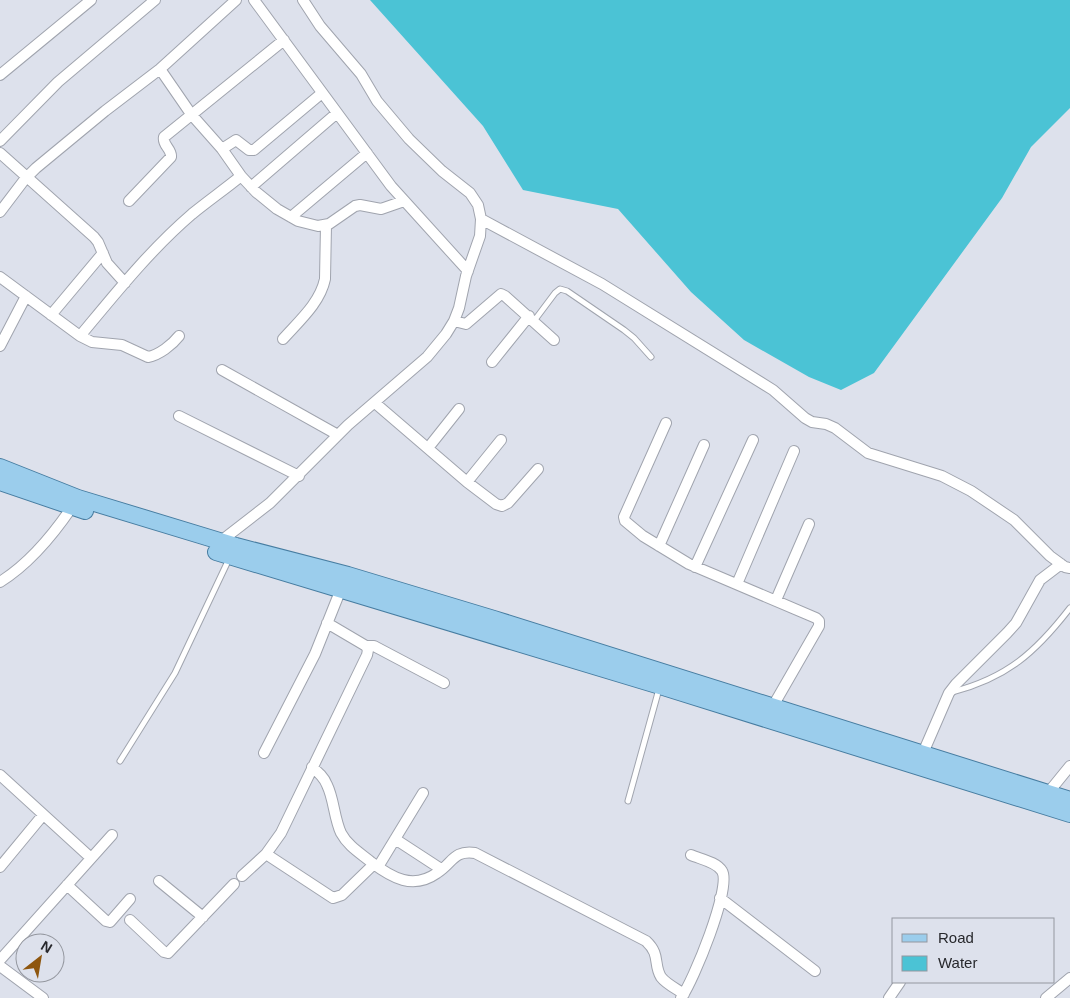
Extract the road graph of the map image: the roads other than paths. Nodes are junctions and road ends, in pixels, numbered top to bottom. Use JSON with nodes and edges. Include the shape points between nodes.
{"nodes":[{"id":1,"x":91,"y":0,"type":"edge"},
{"id":2,"x":155,"y":0,"type":"edge"},
{"id":3,"x":236,"y":0,"type":"edge"},
{"id":4,"x":254,"y":0,"type":"edge"},
{"id":5,"x":304,"y":0,"type":"edge"},
{"id":6,"x":284,"y":40,"type":"junction"},
{"id":7,"x":160,"y":69,"type":"junction"},
{"id":8,"x":0,"y":75,"type":"edge"},
{"id":9,"x":322,"y":93,"type":"junction"},
{"id":10,"x":338,"y":113,"type":"junction"},
{"id":11,"x":191,"y":114,"type":"junction"},
{"id":12,"x":0,"y":140,"type":"edge"},
{"id":13,"x":222,"y":149,"type":"junction"},
{"id":14,"x":0,"y":153,"type":"edge"},
{"id":15,"x":366,"y":153,"type":"junction"},
{"id":16,"x":241,"y":176,"type":"junction"},
{"id":17,"x":28,"y":177,"type":"junction"},
{"id":18,"x":251,"y":186,"type":"junction"},
{"id":19,"x":129,"y":201,"type":"dead end"},
{"id":20,"x":404,"y":201,"type":"junction"},
{"id":21,"x":0,"y":212,"type":"edge"},
{"id":22,"x":291,"y":217,"type":"junction"},
{"id":23,"x":481,"y":219,"type":"junction"},
{"id":24,"x":326,"y":225,"type":"junction"},
{"id":25,"x":103,"y":252,"type":"junction"},
{"id":26,"x":468,"y":270,"type":"junction"},
{"id":27,"x":0,"y":277,"type":"edge"},
{"id":28,"x":125,"y":282,"type":"junction"},
{"id":29,"x":26,"y":296,"type":"junction"},
{"id":30,"x":51,"y":315,"type":"junction"},
{"id":31,"x":532,"y":318,"type":"junction"},
{"id":32,"x":454,"y":321,"type":"junction"},
{"id":33,"x":80,"y":336,"type":"junction"},
{"id":34,"x":179,"y":336,"type":"dead end"},
{"id":35,"x":283,"y":339,"type":"dead end"},
{"id":36,"x":554,"y":340,"type":"dead end"},
{"id":37,"x":0,"y":346,"type":"edge"},
{"id":38,"x":651,"y":357,"type":"dead end"},
{"id":39,"x":492,"y":362,"type":"dead end"},
{"id":40,"x":222,"y":370,"type":"dead end"},
{"id":41,"x":375,"y":402,"type":"junction"},
{"id":42,"x":459,"y":410,"type":"dead end"},
{"id":43,"x":178,"y":416,"type":"dead end"},
{"id":44,"x":666,"y":423,"type":"dead end"},
{"id":45,"x":338,"y":435,"type":"junction"},
{"id":46,"x":502,"y":440,"type":"dead end"},
{"id":47,"x":753,"y":440,"type":"dead end"},
{"id":48,"x":704,"y":445,"type":"dead end"},
{"id":49,"x":428,"y":448,"type":"junction"},
{"id":50,"x":794,"y":451,"type":"dead end"},
{"id":51,"x":0,"y":467,"type":"edge"},
{"id":52,"x":538,"y":469,"type":"dead end"},
{"id":53,"x":299,"y":476,"type":"junction"},
{"id":54,"x":468,"y":482,"type":"junction"},
{"id":55,"x":2,"y":487,"type":"edge"},
{"id":56,"x":72,"y":507,"type":"junction"},
{"id":57,"x":809,"y":524,"type":"dead end"},
{"id":58,"x":221,"y":541,"type":"junction"},
{"id":59,"x":659,"y":546,"type":"junction"},
{"id":60,"x":231,"y":556,"type":"junction"},
{"id":61,"x":1065,"y":566,"type":"edge"},
{"id":62,"x":695,"y":567,"type":"junction"},
{"id":63,"x":0,"y":582,"type":"edge"},
{"id":64,"x":737,"y":584,"type":"junction"},
{"id":65,"x":341,"y":589,"type":"junction"},
{"id":66,"x":776,"y":600,"type":"junction"},
{"id":67,"x":1070,"y":608,"type":"edge"},
{"id":68,"x":327,"y":623,"type":"junction"},
{"id":69,"x":366,"y":646,"type":"junction"},
{"id":70,"x":661,"y":679,"type":"junction"},
{"id":71,"x":444,"y":683,"type":"dead end"},
{"id":72,"x":949,"y":693,"type":"junction"},
{"id":73,"x":773,"y":706,"type":"junction"},
{"id":74,"x":264,"y":753,"type":"dead end"},
{"id":75,"x":923,"y":753,"type":"junction"},
{"id":76,"x":120,"y":761,"type":"dead end"},
{"id":77,"x":1070,"y":766,"type":"edge"},
{"id":78,"x":312,"y":767,"type":"junction"},
{"id":79,"x":1,"y":781,"type":"edge"},
{"id":80,"x":423,"y":793,"type":"dead end"},
{"id":81,"x":1048,"y":793,"type":"junction"},
{"id":82,"x":1070,"y":800,"type":"edge"},
{"id":83,"x":628,"y":801,"type":"dead end"},
{"id":84,"x":1070,"y":814,"type":"edge"},
{"id":85,"x":43,"y":815,"type":"junction"},
{"id":86,"x":112,"y":835,"type":"dead end"},
{"id":87,"x":395,"y":839,"type":"junction"},
{"id":88,"x":266,"y":854,"type":"junction"},
{"id":89,"x":691,"y":855,"type":"dead end"},
{"id":90,"x":91,"y":858,"type":"junction"},
{"id":91,"x":376,"y":866,"type":"junction"},
{"id":92,"x":0,"y":867,"type":"edge"},
{"id":93,"x":442,"y":869,"type":"junction"},
{"id":94,"x":242,"y":876,"type":"dead end"},
{"id":95,"x":160,"y":881,"type":"dead end"},
{"id":96,"x":234,"y":884,"type":"dead end"},
{"id":97,"x":67,"y":885,"type":"junction"},
{"id":98,"x":720,"y":898,"type":"junction"},
{"id":99,"x":130,"y":899,"type":"dead end"},
{"id":100,"x":203,"y":917,"type":"junction"},
{"id":101,"x":130,"y":920,"type":"dead end"},
{"id":102,"x":0,"y":960,"type":"edge"},
{"id":103,"x":0,"y":966,"type":"edge"},
{"id":104,"x":814,"y":971,"type":"dead end"},
{"id":105,"x":1070,"y":978,"type":"edge"},
{"id":106,"x":899,"y":983,"type":"edge"},
{"id":107,"x":682,"y":996,"type":"edge"},
{"id":108,"x":42,"y":998,"type":"edge"},
{"id":109,"x":889,"y":998,"type":"edge"},
{"id":110,"x":1046,"y":998,"type":"edge"}],
"edges":[{"from":1,"to":8,"type":"street"},
{"from":2,"to":12,"type":"street","via":[[58,82]]},
{"from":3,"to":7,"type":"street"},
{"from":4,"to":6,"type":"street"},
{"from":5,"to":23,"type":"street","via":[[320,26],[361,74],[409,139],[470,193],[478,205]]},
{"from":6,"to":9,"type":"street"},
{"from":6,"to":11,"type":"street"},
{"from":7,"to":11,"type":"street"},
{"from":7,"to":17,"type":"street"},
{"from":9,"to":10,"type":"street"},
{"from":9,"to":13,"type":"street","via":[[254,150],[236,140]]},
{"from":10,"to":15,"type":"street"},
{"from":10,"to":18,"type":"street"},
{"from":11,"to":13,"type":"street"},
{"from":11,"to":19,"type":"street","via":[[164,137],[172,152],[171,157]]},
{"from":13,"to":16,"type":"street"},
{"from":14,"to":17,"type":"street"},
{"from":15,"to":20,"type":"street"},
{"from":15,"to":22,"type":"street"},
{"from":16,"to":18,"type":"street"},
{"from":16,"to":28,"type":"street","via":[[170,234]]},
{"from":17,"to":21,"type":"street"},
{"from":17,"to":25,"type":"street","via":[[94,237]]},
{"from":18,"to":22,"type":"street","via":[[277,210]]},
{"from":20,"to":24,"type":"street","via":[[381,209],[355,206]]},
{"from":20,"to":26,"type":"street"},
{"from":22,"to":24,"type":"street"},
{"from":23,"to":26,"type":"street","via":[[480,236]]},
{"from":23,"to":61,"type":"street","via":[[602,284],[774,390],[812,422],[835,428],[868,453],[942,476],[971,491],[1014,520],[1050,556]]},
{"from":24,"to":35,"type":"street","via":[[323,288],[317,300]]},
{"from":25,"to":28,"type":"street","via":[[107,263]]},
{"from":25,"to":30,"type":"street"},
{"from":26,"to":32,"type":"street"},
{"from":27,"to":29,"type":"street"},
{"from":28,"to":33,"type":"street"},
{"from":29,"to":30,"type":"street"},
{"from":29,"to":37,"type":"street"},
{"from":30,"to":33,"type":"street"},
{"from":31,"to":32,"type":"street","via":[[501,294],[466,324]]},
{"from":31,"to":36,"type":"street"},
{"from":31,"to":38,"type":"lane","via":[[560,289],[567,291],[624,330]]},
{"from":31,"to":39,"type":"street"},
{"from":32,"to":41,"type":"street","via":[[427,357]]},
{"from":33,"to":34,"type":"street","via":[[92,342],[122,345],[148,357],[157,354]]},
{"from":40,"to":45,"type":"street"},
{"from":41,"to":45,"type":"street"},
{"from":41,"to":49,"type":"street"},
{"from":42,"to":49,"type":"street"},
{"from":43,"to":53,"type":"street"},
{"from":44,"to":59,"type":"street","via":[[624,517],[643,536]]},
{"from":45,"to":53,"type":"street"},
{"from":46,"to":54,"type":"street"},
{"from":47,"to":62,"type":"street"},
{"from":48,"to":59,"type":"street"},
{"from":49,"to":54,"type":"street"},
{"from":50,"to":64,"type":"street"},
{"from":51,"to":58,"type":"main road","via":[[78,498]]},
{"from":52,"to":54,"type":"street","via":[[502,506]]},
{"from":53,"to":58,"type":"street"},
{"from":55,"to":56,"type":"main road"},
{"from":56,"to":60,"type":"main road"},
{"from":56,"to":63,"type":"street","via":[[36,553]]},
{"from":57,"to":66,"type":"street"},
{"from":58,"to":70,"type":"main road","via":[[348,575]]},
{"from":59,"to":62,"type":"street"},
{"from":60,"to":65,"type":"main road"},
{"from":60,"to":76,"type":"lane","via":[[175,672]]},
{"from":61,"to":72,"type":"street","via":[[1040,580],[1012,628]]},
{"from":62,"to":64,"type":"street"},
{"from":64,"to":66,"type":"street"},
{"from":65,"to":68,"type":"street"},
{"from":65,"to":70,"type":"main road"},
{"from":66,"to":73,"type":"street","via":[[816,618],[819,626]]},
{"from":67,"to":72,"type":"lane","via":[[1018,664],[966,689]]},
{"from":68,"to":69,"type":"street"},
{"from":68,"to":74,"type":"street","via":[[315,654]]},
{"from":69,"to":71,"type":"street","via":[[374,646]]},
{"from":69,"to":78,"type":"street","via":[[367,655]]},
{"from":70,"to":73,"type":"main road"},
{"from":70,"to":83,"type":"lane"},
{"from":70,"to":84,"type":"main road"},
{"from":72,"to":75,"type":"street"},
{"from":73,"to":75,"type":"main road"},
{"from":75,"to":81,"type":"main road"},
{"from":77,"to":81,"type":"street"},
{"from":78,"to":88,"type":"street","via":[[281,833]]},
{"from":78,"to":91,"type":"street","via":[[328,785],[341,832],[351,847]]},
{"from":79,"to":85,"type":"street"},
{"from":80,"to":87,"type":"street"},
{"from":81,"to":82,"type":"main road"},
{"from":85,"to":90,"type":"street"},
{"from":85,"to":92,"type":"street"},
{"from":86,"to":90,"type":"street"},
{"from":87,"to":91,"type":"street"},
{"from":87,"to":93,"type":"street"},
{"from":88,"to":91,"type":"street","via":[[333,898],[342,895]]},
{"from":88,"to":94,"type":"street"},
{"from":89,"to":98,"type":"street","via":[[721,869],[724,876]]},
{"from":90,"to":97,"type":"street"},
{"from":91,"to":93,"type":"street","via":[[409,882],[421,881]]},
{"from":93,"to":107,"type":"street","via":[[458,854],[465,851],[475,853],[646,941],[655,952],[660,976]]},
{"from":95,"to":100,"type":"street"},
{"from":96,"to":100,"type":"street"},
{"from":97,"to":99,"type":"street","via":[[110,922]]},
{"from":97,"to":102,"type":"street"},
{"from":98,"to":104,"type":"street"},
{"from":98,"to":107,"type":"street","via":[[709,938]]},
{"from":100,"to":101,"type":"street","via":[[168,953]]},
{"from":103,"to":108,"type":"street"},
{"from":105,"to":110,"type":"street"},
{"from":106,"to":109,"type":"street"}]}
